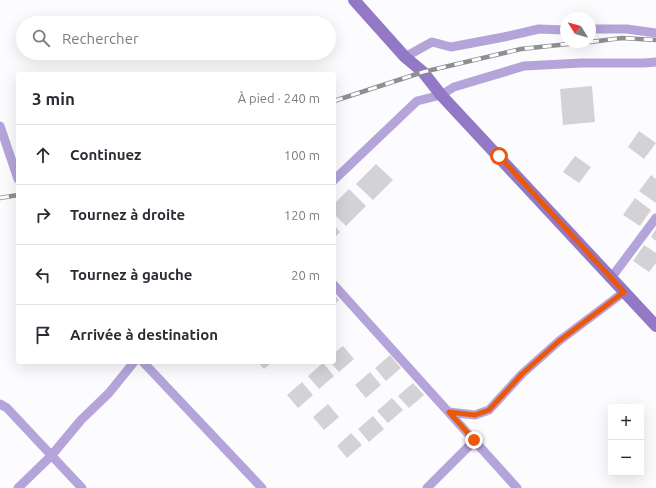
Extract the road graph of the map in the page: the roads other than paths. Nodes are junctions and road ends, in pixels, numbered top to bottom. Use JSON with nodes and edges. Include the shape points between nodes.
{"nodes":[{"id":1,"x":354,"y":0,"type":"edge"},
{"id":2,"x":596,"y":29,"type":"edge"},
{"id":3,"x":560,"y":30,"type":"edge"},
{"id":4,"x":656,"y":33,"type":"edge"},
{"id":5,"x":406,"y":57,"type":"junction"},
{"id":6,"x":656,"y":62,"type":"edge"},
{"id":7,"x":441,"y":95,"type":"junction"},
{"id":8,"x":0,"y":126,"type":"edge"},
{"id":9,"x":16,"y":173,"type":"edge"},
{"id":10,"x":336,"y":178,"type":"edge"},
{"id":11,"x":656,"y":218,"type":"edge"},
{"id":12,"x":611,"y":278,"type":"junction"},
{"id":13,"x":336,"y":287,"type":"edge"},
{"id":14,"x":624,"y":292,"type":"junction"},
{"id":15,"x":656,"y":326,"type":"edge"},
{"id":16,"x":132,"y":364,"type":"edge"},
{"id":17,"x":148,"y":364,"type":"edge"},
{"id":18,"x":0,"y":404,"type":"edge"},
{"id":19,"x":449,"y":412,"type":"junction"},
{"id":20,"x":474,"y":440,"type":"junction"},
{"id":21,"x":51,"y":456,"type":"junction"},
{"id":22,"x":18,"y":488,"type":"edge"},
{"id":23,"x":82,"y":488,"type":"edge"},
{"id":24,"x":262,"y":488,"type":"edge"},
{"id":25,"x":427,"y":488,"type":"edge"},
{"id":26,"x":517,"y":488,"type":"edge"}],
"edges":[{"from":1,"to":5,"type":"main road"},
{"from":2,"to":4,"type":"street","via":[[627,29]]},
{"from":3,"to":5,"type":"street","via":[[539,29],[451,47],[432,42]]},
{"from":5,"to":7,"type":"main road","via":[[423,72]]},
{"from":6,"to":7,"type":"street","via":[[524,66],[454,87]]},
{"from":7,"to":10,"type":"street","via":[[417,101]]},
{"from":7,"to":12,"type":"main road"},
{"from":8,"to":9,"type":"street"},
{"from":11,"to":12,"type":"street"},
{"from":12,"to":14,"type":"main road"},
{"from":13,"to":19,"type":"street"},
{"from":14,"to":15,"type":"main road"},
{"from":14,"to":19,"type":"street","via":[[559,341],[522,374],[489,410],[475,415]]},
{"from":16,"to":21,"type":"street"},
{"from":17,"to":24,"type":"street"},
{"from":18,"to":21,"type":"street","via":[[7,408]]},
{"from":19,"to":20,"type":"street"},
{"from":20,"to":25,"type":"street"},
{"from":20,"to":26,"type":"street"},
{"from":21,"to":22,"type":"street"},
{"from":21,"to":23,"type":"street"}]}
